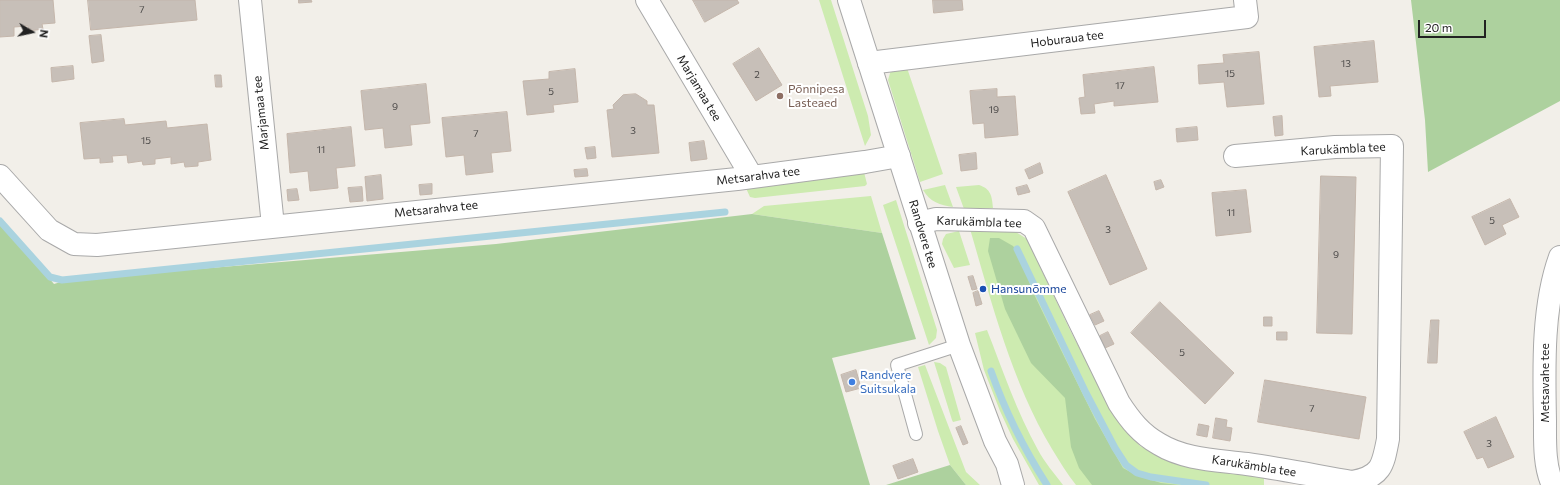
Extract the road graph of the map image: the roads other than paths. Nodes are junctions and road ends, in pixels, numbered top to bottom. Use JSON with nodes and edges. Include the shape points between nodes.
{"nodes":[{"id":1,"x":250,"y":0,"type":"edge"},
{"id":2,"x":647,"y":0,"type":"edge"},
{"id":3,"x":848,"y":0,"type":"edge"},
{"id":4,"x":1245,"y":0,"type":"edge"},
{"id":5,"x":869,"y":63,"type":"junction"},
{"id":6,"x":899,"y":156,"type":"junction"},
{"id":7,"x":1235,"y":156,"type":"dead end"},
{"id":8,"x":0,"y":176,"type":"edge"},
{"id":9,"x":752,"y":177,"type":"junction"},
{"id":10,"x":919,"y":223,"type":"junction"},
{"id":11,"x":273,"y":226,"type":"junction"},
{"id":12,"x":1560,"y":257,"type":"edge"},
{"id":13,"x":959,"y":345,"type":"junction"},
{"id":14,"x":916,"y":434,"type":"dead end"},
{"id":15,"x":1007,"y":464,"type":"junction"},
{"id":16,"x":1013,"y":485,"type":"edge"},
{"id":17,"x":1024,"y":485,"type":"edge"},
{"id":18,"x":1553,"y":485,"type":"edge"}],
"edges":[{"from":1,"to":11,"type":"street","name":"Marjamaa tee"},
{"from":2,"to":9,"type":"street","name":"Marjamaa tee"},
{"from":3,"to":5,"type":"street","name":"Randvere tee"},
{"from":4,"to":5,"type":"street","name":"Hoburaua tee","via":[[1247,17]]},
{"from":5,"to":6,"type":"street","name":"Randvere tee"},
{"from":6,"to":9,"type":"street","name":"Metsarahva tee"},
{"from":6,"to":10,"type":"street","name":"Randvere tee"},
{"from":7,"to":10,"type":"street","name":"Karukämbla tee","via":[[1335,147],[1392,146],[1388,439],[1384,459],[1378,471],[1367,479],[1352,482],[1191,456],[1159,445],[1134,425],[1119,404],[1034,228],[1024,221],[936,219]]},
{"from":8,"to":11,"type":"street","name":"Metsarahva tee","via":[[49,230],[74,244],[96,245]]},
{"from":9,"to":11,"type":"street","name":"Metsarahva tee"},
{"from":10,"to":13,"type":"street","name":"Randvere tee"},
{"from":12,"to":18,"type":"street","name":"Metsavahe tee","via":[[1554,273],[1543,358],[1547,463]]},
{"from":13,"to":14,"type":"lane","via":[[897,365]]},
{"from":13,"to":15,"type":"street","name":"Randvere tee","via":[[995,441]]},
{"from":15,"to":16,"type":"street","name":"Randvere tee"},
{"from":15,"to":17,"type":"street","name":"Randvere tee"}]}
